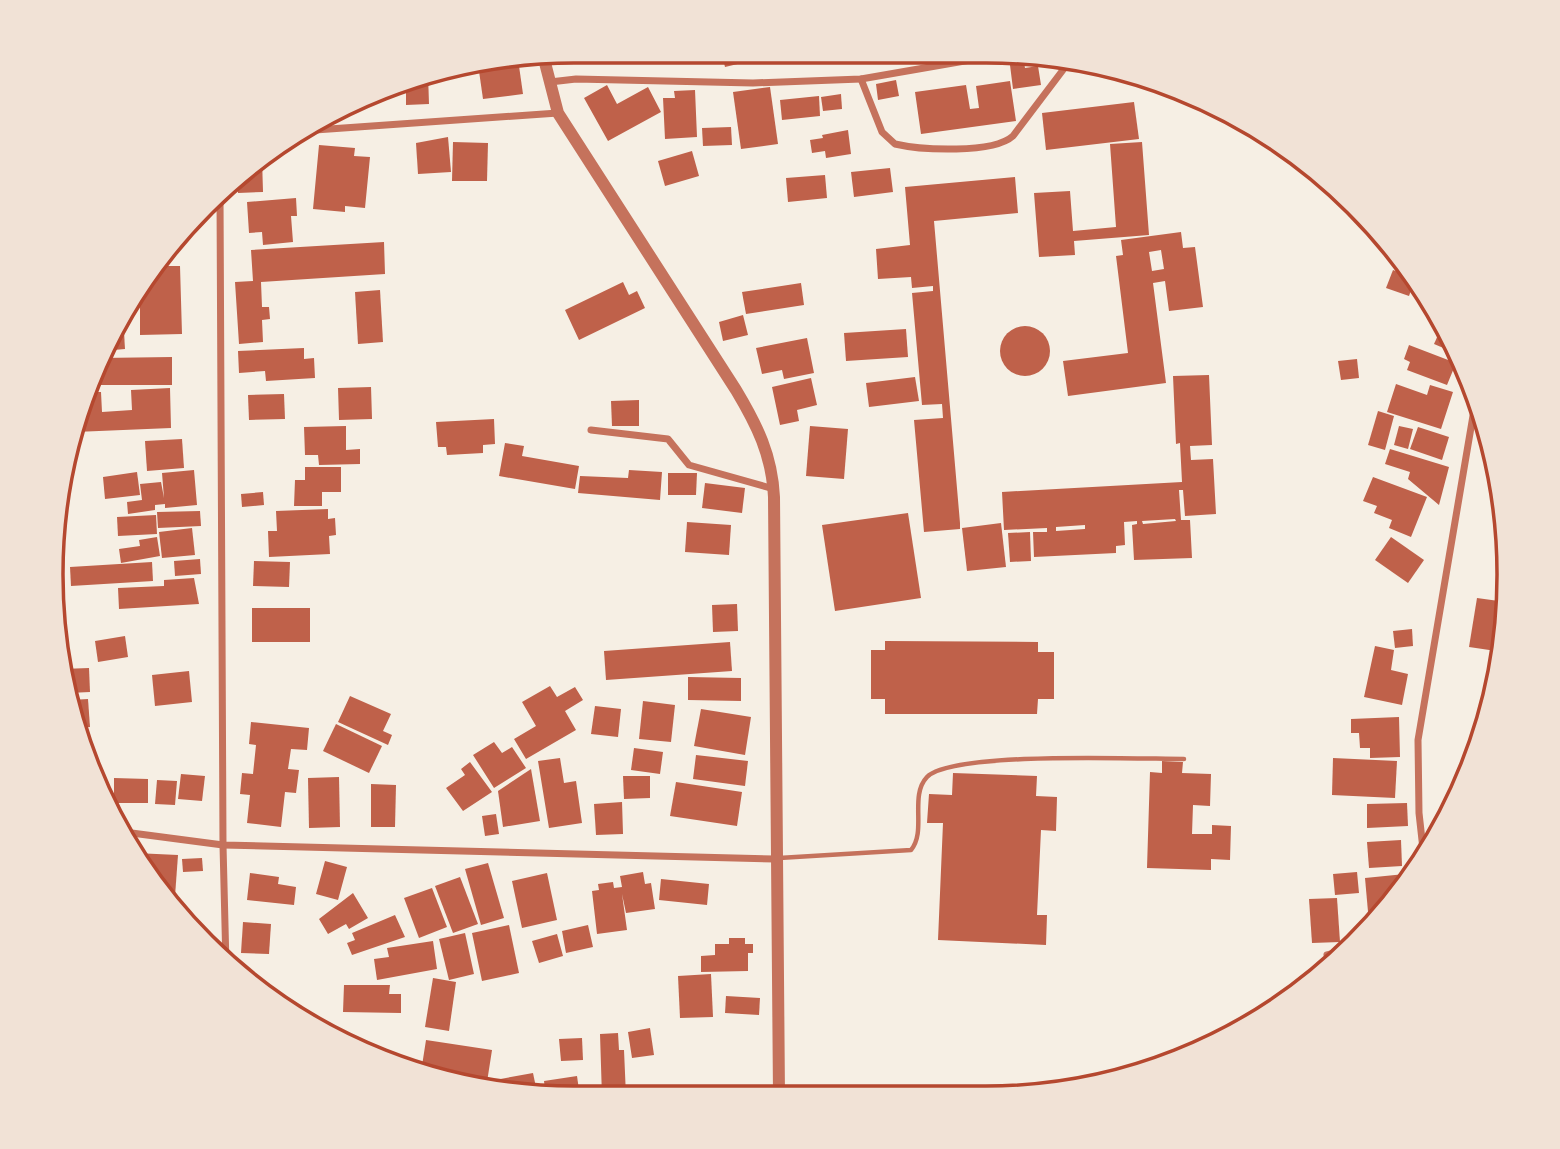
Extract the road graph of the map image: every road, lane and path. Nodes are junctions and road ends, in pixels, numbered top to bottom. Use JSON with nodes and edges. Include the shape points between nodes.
{"nodes":[{"id":1,"x":953,"y":63,"type":"edge"},
{"id":2,"x":545,"y":64,"type":"edge"},
{"id":3,"x":1064,"y":69,"type":"edge"},
{"id":4,"x":861,"y":79,"type":"junction"},
{"id":5,"x":550,"y":82,"type":"junction"},
{"id":6,"x":558,"y":113,"type":"junction"},
{"id":7,"x":324,"y":129,"type":"edge"},
{"id":8,"x":220,"y":206,"type":"edge"},
{"id":9,"x":1473,"y":418,"type":"edge"},
{"id":10,"x":591,"y":430,"type":"dead end"},
{"id":11,"x":774,"y":489,"type":"junction"},
{"id":12,"x":1184,"y":759,"type":"dead end"},
{"id":13,"x":134,"y":833,"type":"edge"},
{"id":14,"x":1422,"y":840,"type":"edge"},
{"id":15,"x":223,"y":845,"type":"junction"},
{"id":16,"x":775,"y":859,"type":"junction"},
{"id":17,"x":226,"y":948,"type":"edge"},
{"id":18,"x":779,"y":1086,"type":"edge"}],
"edges":[{"from":1,"to":4,"type":"street"},
{"from":2,"to":5,"type":"street"},
{"from":3,"to":4,"type":"street","via":[[1013,136],[989,147],[895,144],[882,132]]},
{"from":4,"to":5,"type":"street"},
{"from":5,"to":6,"type":"street"},
{"from":6,"to":7,"type":"street"},
{"from":6,"to":11,"type":"street","via":[[762,433]]},
{"from":8,"to":15,"type":"street"},
{"from":9,"to":14,"type":"street","via":[[1418,740]]},
{"from":10,"to":11,"type":"street","via":[[663,438],[689,465]]},
{"from":11,"to":16,"type":"street"},
{"from":12,"to":16,"type":"lane","via":[[999,761],[943,768],[927,777],[920,790],[911,850]]},
{"from":13,"to":15,"type":"street"},
{"from":15,"to":16,"type":"street"},
{"from":15,"to":17,"type":"street"},
{"from":16,"to":18,"type":"street"}]}
